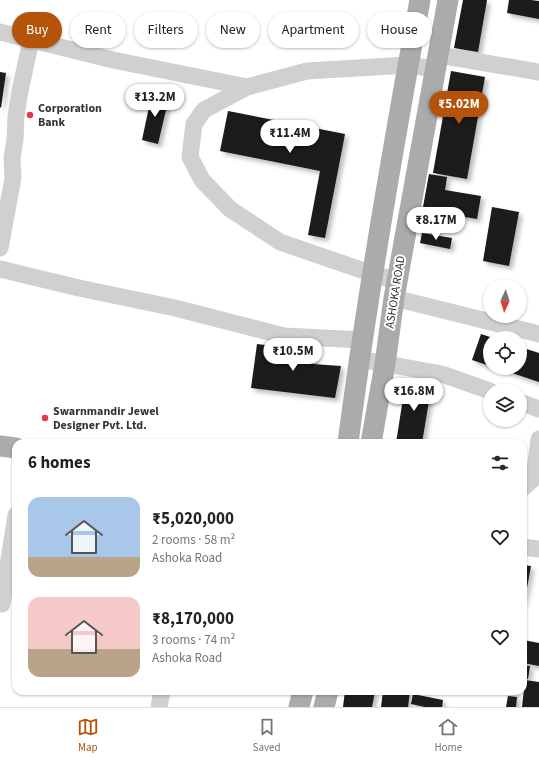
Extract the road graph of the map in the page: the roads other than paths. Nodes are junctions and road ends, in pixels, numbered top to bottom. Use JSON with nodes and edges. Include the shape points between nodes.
{"nodes":[{"id":1,"x":420,"y":0,"type":"edge"},
{"id":2,"x":448,"y":0,"type":"edge"},
{"id":3,"x":0,"y":32,"type":"edge"},
{"id":4,"x":12,"y":35,"type":"edge"},
{"id":5,"x":29,"y":48,"type":"edge"},
{"id":6,"x":62,"y":48,"type":"edge"},
{"id":7,"x":437,"y":62,"type":"junction"},
{"id":8,"x":408,"y":65,"type":"junction"},
{"id":9,"x":539,"y":72,"type":"edge"},
{"id":10,"x":247,"y":87,"type":"junction"},
{"id":11,"x":0,"y":248,"type":"edge"},
{"id":12,"x":0,"y":269,"type":"edge"},
{"id":13,"x":373,"y":274,"type":"junction"},
{"id":14,"x":396,"y":289,"type":"junction"},
{"id":15,"x":539,"y":334,"type":"edge"},
{"id":16,"x":361,"y":350,"type":"junction"},
{"id":17,"x":385,"y":364,"type":"junction"},
{"id":18,"x":483,"y":389,"type":"edge"},
{"id":19,"x":527,"y":405,"type":"edge"},
{"id":20,"x":539,"y":409,"type":"edge"},
{"id":21,"x":349,"y":439,"type":"edge"},
{"id":22,"x":372,"y":439,"type":"edge"},
{"id":23,"x":539,"y":439,"type":"edge"},
{"id":24,"x":0,"y":446,"type":"edge"},
{"id":25,"x":12,"y":448,"type":"edge"},
{"id":26,"x":527,"y":484,"type":"edge"},
{"id":27,"x":527,"y":548,"type":"edge"},
{"id":28,"x":539,"y":549,"type":"edge"},
{"id":29,"x":12,"y":551,"type":"edge"},
{"id":30,"x":6,"y":605,"type":"edge"},
{"id":31,"x":161,"y":695,"type":"edge"},
{"id":32,"x":301,"y":695,"type":"edge"},
{"id":33,"x":327,"y":695,"type":"edge"},
{"id":34,"x":159,"y":707,"type":"edge"},
{"id":35,"x":299,"y":707,"type":"edge"},
{"id":36,"x":324,"y":707,"type":"edge"}],
"edges":[{"from":1,"to":8,"type":"main road","name":"ASHOKA ROAD"},
{"from":2,"to":7,"type":"main road","name":"ASHOKA ROAD"},
{"from":3,"to":4,"type":"street"},
{"from":5,"to":11,"type":"street","via":[[16,116],[13,178]]},
{"from":6,"to":10,"type":"street"},
{"from":7,"to":8,"type":"street"},
{"from":7,"to":9,"type":"street"},
{"from":7,"to":14,"type":"main road","name":"ASHOKA ROAD"},
{"from":8,"to":10,"type":"street","via":[[307,71]]},
{"from":8,"to":13,"type":"main road","name":"ASHOKA ROAD"},
{"from":10,"to":13,"type":"street","via":[[204,110],[194,124],[190,157],[202,180],[230,209],[280,242]]},
{"from":12,"to":16,"type":"street","via":[[175,308],[284,336]]},
{"from":13,"to":14,"type":"street"},
{"from":13,"to":16,"type":"main road","name":"ASHOKA ROAD"},
{"from":14,"to":15,"type":"street"},
{"from":14,"to":17,"type":"main road","name":"ASHOKA ROAD"},
{"from":16,"to":17,"type":"street"},
{"from":16,"to":21,"type":"main road","name":"ASHOKA ROAD"},
{"from":17,"to":18,"type":"street","via":[[442,374]]},
{"from":17,"to":22,"type":"main road","name":"ASHOKA ROAD"},
{"from":19,"to":20,"type":"street"},
{"from":23,"to":26,"type":"street","via":[[534,478]]},
{"from":24,"to":25,"type":"main road"},
{"from":27,"to":28,"type":"street"},
{"from":29,"to":30,"type":"street"},
{"from":31,"to":34,"type":"street"},
{"from":32,"to":35,"type":"main road"},
{"from":33,"to":36,"type":"main road"}]}
